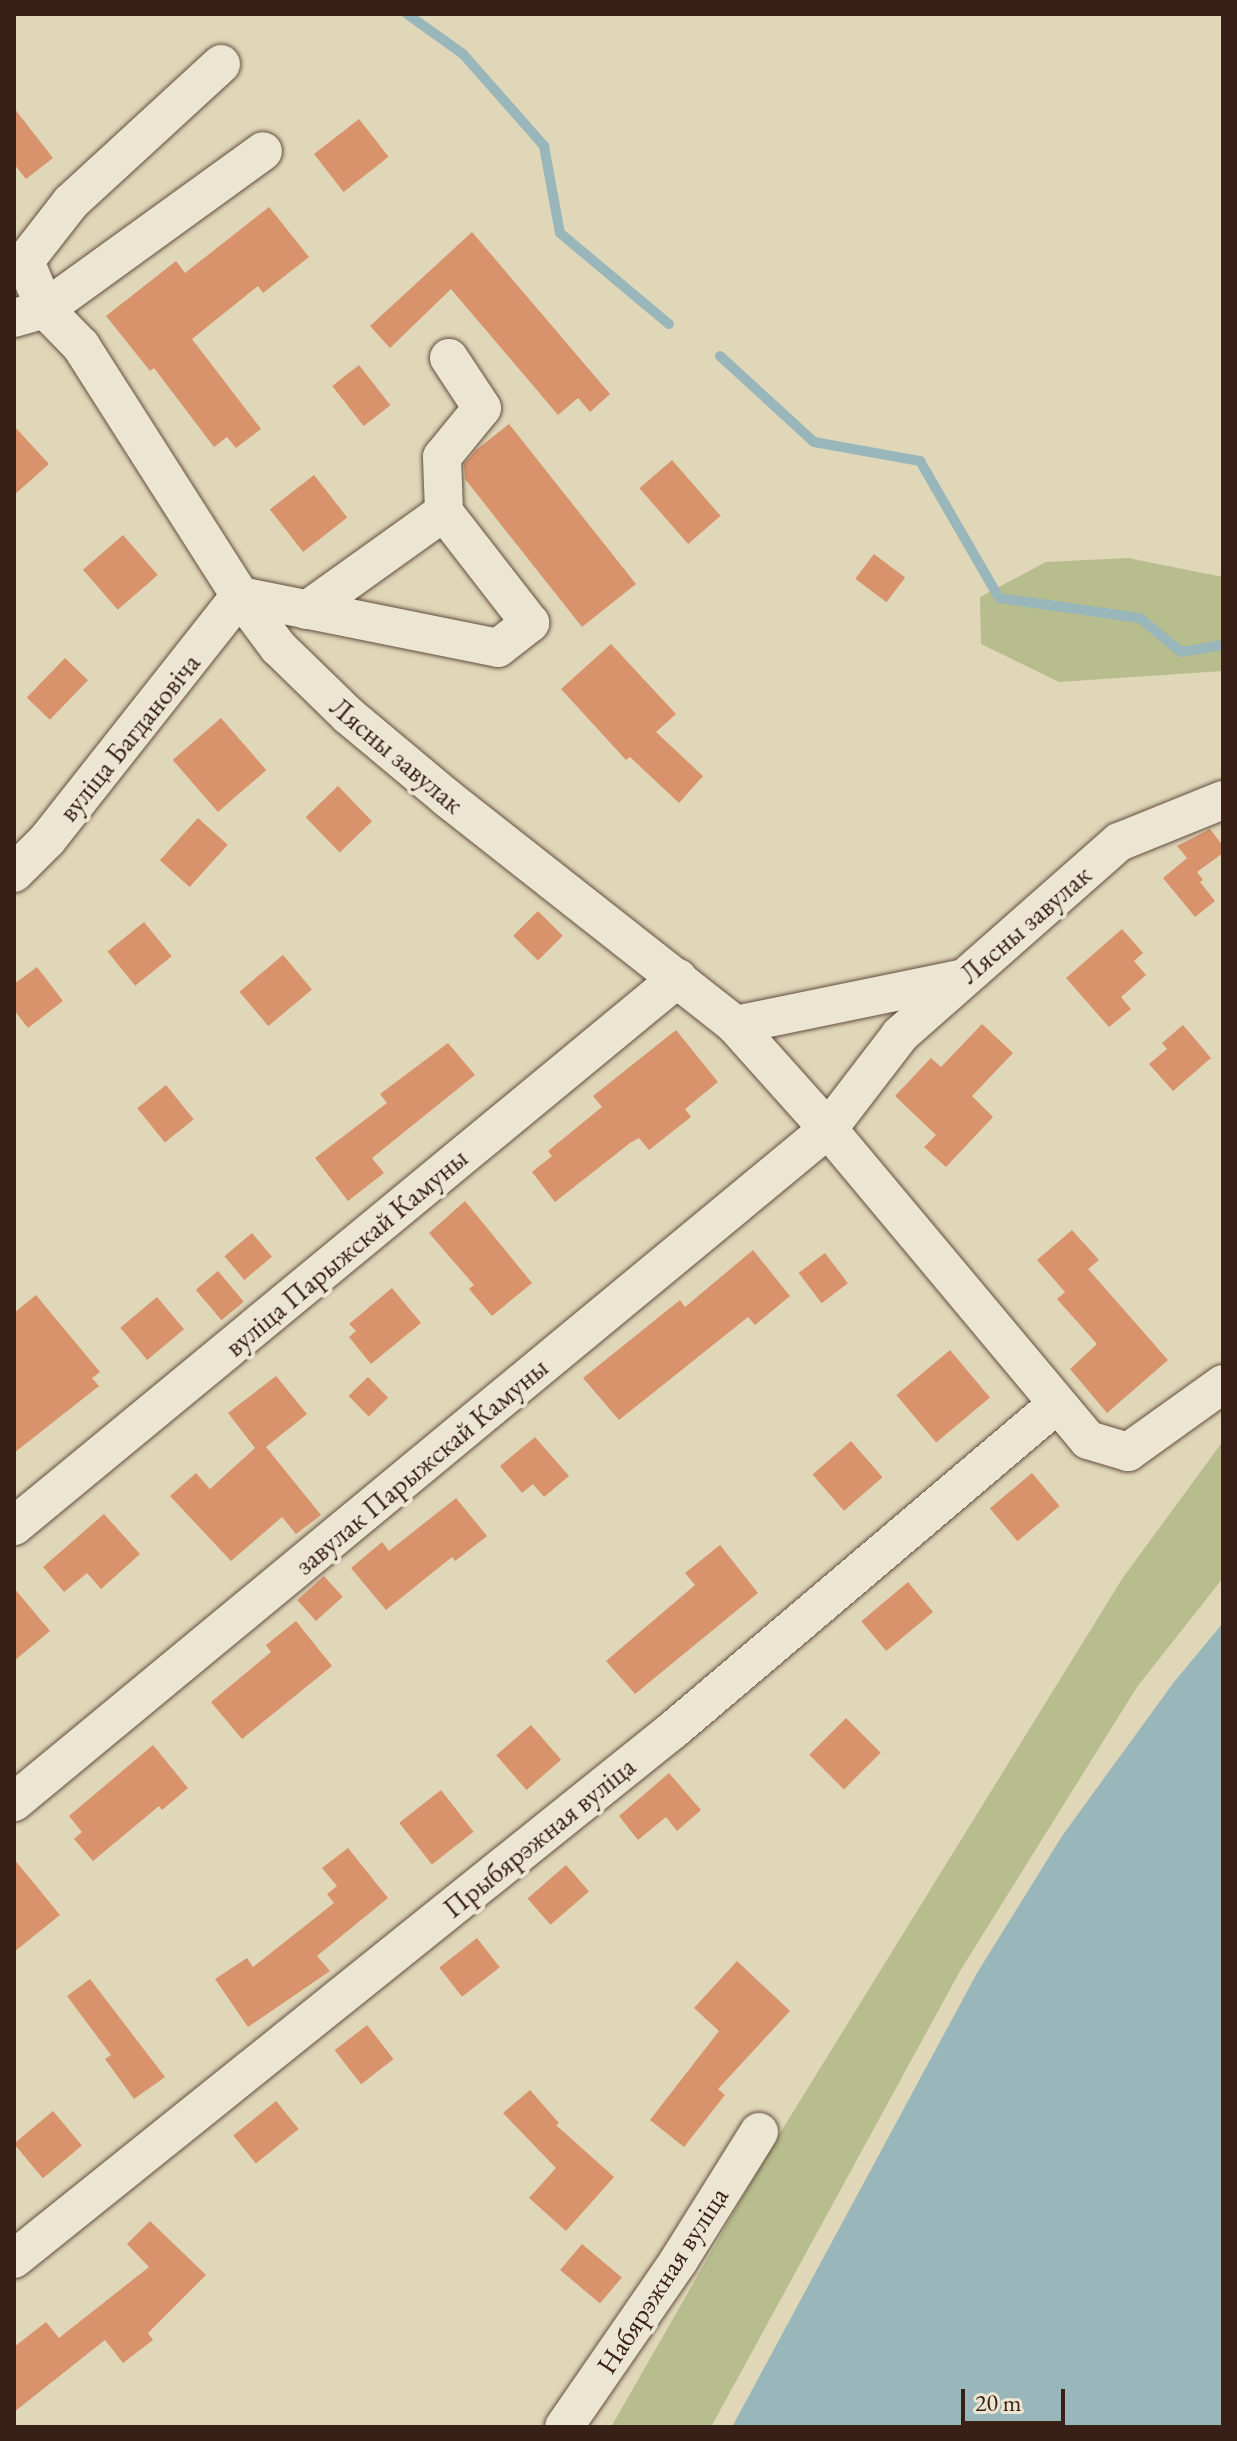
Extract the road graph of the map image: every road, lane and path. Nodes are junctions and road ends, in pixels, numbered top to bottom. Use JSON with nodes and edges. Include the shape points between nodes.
{"nodes":[{"id":1,"x":221,"y":64,"type":"dead end"},
{"id":2,"x":263,"y":151,"type":"dead end"},
{"id":3,"x":30,"y":314,"type":"edge"},
{"id":4,"x":449,"y":358,"type":"dead end"},
{"id":5,"x":444,"y":512,"type":"junction"},
{"id":6,"x":240,"y":596,"type":"junction"},
{"id":7,"x":307,"y":610,"type":"junction"},
{"id":8,"x":1223,"y":800,"type":"edge"},
{"id":9,"x":14,"y":873,"type":"edge"},
{"id":10,"x":678,"y":978,"type":"junction"},
{"id":11,"x":962,"y":978,"type":"junction"},
{"id":12,"x":735,"y":1025,"type":"junction"},
{"id":13,"x":828,"y":1129,"type":"junction"},
{"id":14,"x":1223,"y":1384,"type":"edge"},
{"id":15,"x":1056,"y":1405,"type":"junction"},
{"id":16,"x":14,"y":1526,"type":"edge"},
{"id":17,"x":14,"y":1802,"type":"edge"},
{"id":18,"x":759,"y":2132,"type":"dead end"},
{"id":19,"x":14,"y":2259,"type":"edge"},
{"id":20,"x":564,"y":2427,"type":"edge"}],
"edges":[{"from":1,"to":3,"type":"street","via":[[71,202],[25,261]]},
{"from":2,"to":3,"type":"street"},
{"from":3,"to":6,"type":"street","name":"Лясны завулак","via":[[81,346]]},
{"from":4,"to":5,"type":"street","via":[[482,408],[442,457]]},
{"from":5,"to":7,"type":"street"},
{"from":5,"to":7,"type":"street","via":[[530,623],[498,648]]},
{"from":6,"to":7,"type":"street"},
{"from":6,"to":9,"type":"street","name":"вуліца Багдановіча","via":[[47,840]]},
{"from":6,"to":10,"type":"street","name":"Лясны завулак","via":[[278,647],[349,716]]},
{"from":8,"to":11,"type":"street","name":"Лясны завулак","via":[[1119,842]]},
{"from":10,"to":12,"type":"street","name":"Лясны завулак"},
{"from":10,"to":16,"type":"street","name":"вуліца Парыжскай Камуны"},
{"from":11,"to":12,"type":"street"},
{"from":11,"to":13,"type":"street","name":"Лясны завулак","via":[[900,1035]]},
{"from":12,"to":13,"type":"street","name":"Лясны завулак"},
{"from":13,"to":15,"type":"street","name":"Лясны завулак"},
{"from":13,"to":17,"type":"street","name":"завулак Парыжскай Камуны"},
{"from":14,"to":15,"type":"street","name":"Лясны завулак","via":[[1128,1452],[1088,1440]]},
{"from":15,"to":19,"type":"street","name":"Прыбярэжная вуліца","via":[[673,1730]]},
{"from":18,"to":20,"type":"street","name":"Набярэжная вуліца"}]}
